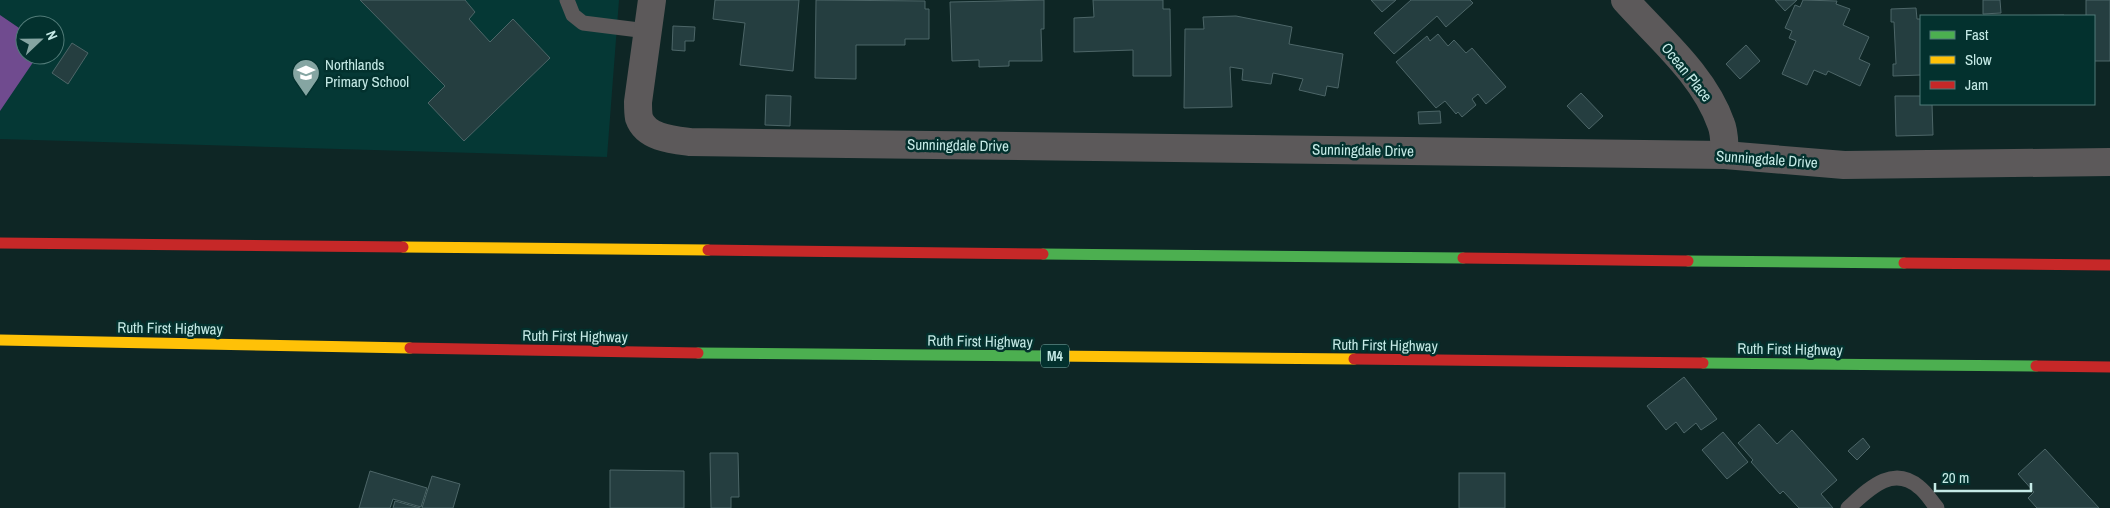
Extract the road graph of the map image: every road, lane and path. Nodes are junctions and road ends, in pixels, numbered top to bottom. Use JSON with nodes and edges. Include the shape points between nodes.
{"nodes":[{"id":1,"x":567,"y":0,"type":"edge"},
{"id":2,"x":652,"y":0,"type":"edge"},
{"id":3,"x":1625,"y":0,"type":"edge"},
{"id":4,"x":647,"y":31,"type":"junction"},
{"id":5,"x":1725,"y":155,"type":"junction"},
{"id":6,"x":2110,"y":162,"type":"edge"},
{"id":7,"x":0,"y":243,"type":"edge"},
{"id":8,"x":2110,"y":265,"type":"edge"},
{"id":9,"x":0,"y":340,"type":"edge"},
{"id":10,"x":2110,"y":367,"type":"edge"},
{"id":11,"x":1848,"y":508,"type":"edge"},
{"id":12,"x":1937,"y":508,"type":"edge"}],
"edges":[{"from":1,"to":4,"type":"lane","via":[[574,15],[583,23]]},
{"from":2,"to":4,"type":"street"},
{"from":3,"to":5,"type":"street","name":"Ocean Place","via":[[1691,72],[1711,99],[1722,126]]},
{"from":4,"to":5,"type":"street","name":"Sunningdale Drive","via":[[638,102],[640,119],[647,129],[664,138],[690,142]]},
{"from":5,"to":6,"type":"street","name":"Sunningdale Drive","via":[[1844,165]]},
{"from":7,"to":8,"type":"highway"},
{"from":9,"to":10,"type":"highway","name":"Ruth First Highway","number":"M4","via":[[618,352]]},
{"from":11,"to":12,"type":"lane","via":[[1872,486],[1888,478],[1905,478],[1919,486]]}]}
